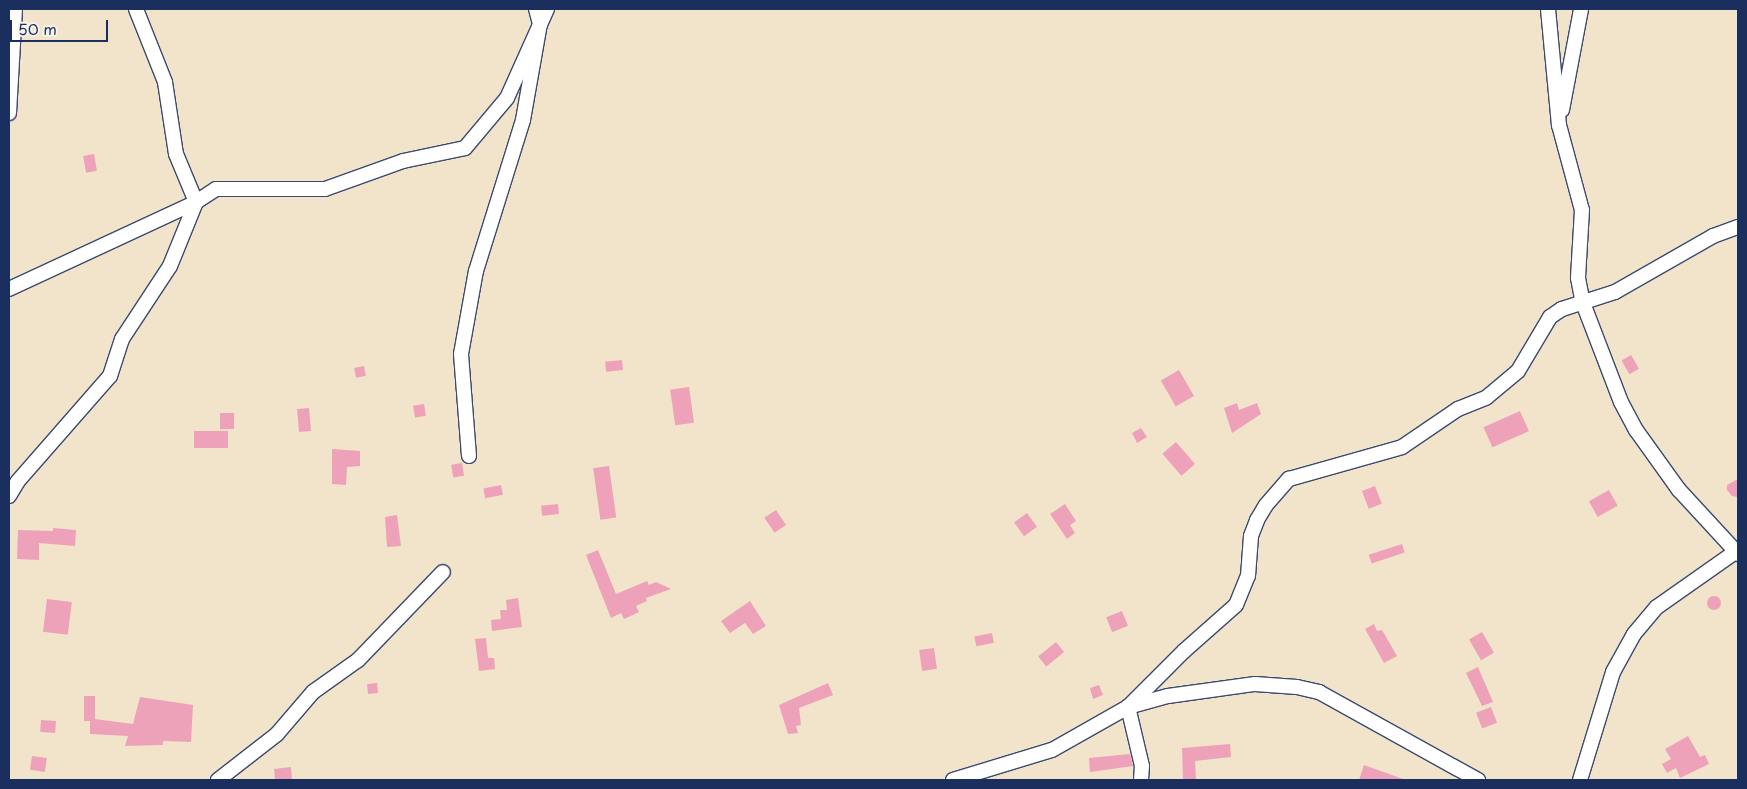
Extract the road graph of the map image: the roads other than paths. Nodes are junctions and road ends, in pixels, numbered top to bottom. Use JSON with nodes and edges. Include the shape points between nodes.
{"nodes":[{"id":1,"x":15,"y":9,"type":"edge"},
{"id":2,"x":136,"y":9,"type":"edge"},
{"id":3,"x":536,"y":9,"type":"edge"},
{"id":4,"x":547,"y":9,"type":"edge"},
{"id":5,"x":1548,"y":9,"type":"edge"},
{"id":6,"x":1581,"y":9,"type":"edge"},
{"id":7,"x":540,"y":24,"type":"junction"},
{"id":8,"x":9,"y":113,"type":"edge"},
{"id":9,"x":1559,"y":125,"type":"junction"},
{"id":10,"x":196,"y":202,"type":"junction"},
{"id":11,"x":1738,"y":227,"type":"edge"},
{"id":12,"x":9,"y":289,"type":"edge"},
{"id":13,"x":1583,"y":303,"type":"junction"},
{"id":14,"x":468,"y":456,"type":"dead end"},
{"id":15,"x":9,"y":496,"type":"edge"},
{"id":16,"x":1738,"y":552,"type":"edge"},
{"id":17,"x":443,"y":572,"type":"dead end"},
{"id":18,"x":1128,"y":707,"type":"junction"},
{"id":19,"x":218,"y":780,"type":"edge"},
{"id":20,"x":953,"y":780,"type":"edge"},
{"id":21,"x":1141,"y":780,"type":"edge"},
{"id":22,"x":1478,"y":780,"type":"edge"},
{"id":23,"x":1580,"y":780,"type":"edge"}],
"edges":[{"from":1,"to":8,"type":"street"},
{"from":2,"to":10,"type":"street","via":[[165,82],[178,163]]},
{"from":3,"to":7,"type":"street"},
{"from":4,"to":7,"type":"street"},
{"from":5,"to":9,"type":"street"},
{"from":6,"to":9,"type":"street"},
{"from":7,"to":10,"type":"street","via":[[507,98],[465,148],[404,161],[325,189],[216,189]]},
{"from":7,"to":14,"type":"street","via":[[523,120],[476,271],[463,344]]},
{"from":9,"to":13,"type":"street","via":[[1582,210],[1578,271]]},
{"from":10,"to":12,"type":"street"},
{"from":10,"to":15,"type":"street","via":[[170,266],[122,339],[110,376],[18,481]]},
{"from":11,"to":13,"type":"street","via":[[1713,236],[1615,292]]},
{"from":13,"to":16,"type":"street","via":[[1621,402],[1636,430],[1679,490]]},
{"from":13,"to":18,"type":"street","via":[[1550,317],[1518,371],[1487,397],[1458,409],[1402,447],[1380,456],[1309,471],[1288,479],[1257,520],[1248,576],[1236,605]]},
{"from":16,"to":23,"type":"street","via":[[1657,607],[1634,634],[1613,672]]},
{"from":17,"to":19,"type":"street","via":[[358,660],[313,692],[277,734]]},
{"from":18,"to":20,"type":"street","via":[[1052,750]]},
{"from":18,"to":21,"type":"street","via":[[1142,766]]},
{"from":18,"to":22,"type":"street","via":[[1168,696],[1256,684],[1297,687],[1319,692]]}]}
